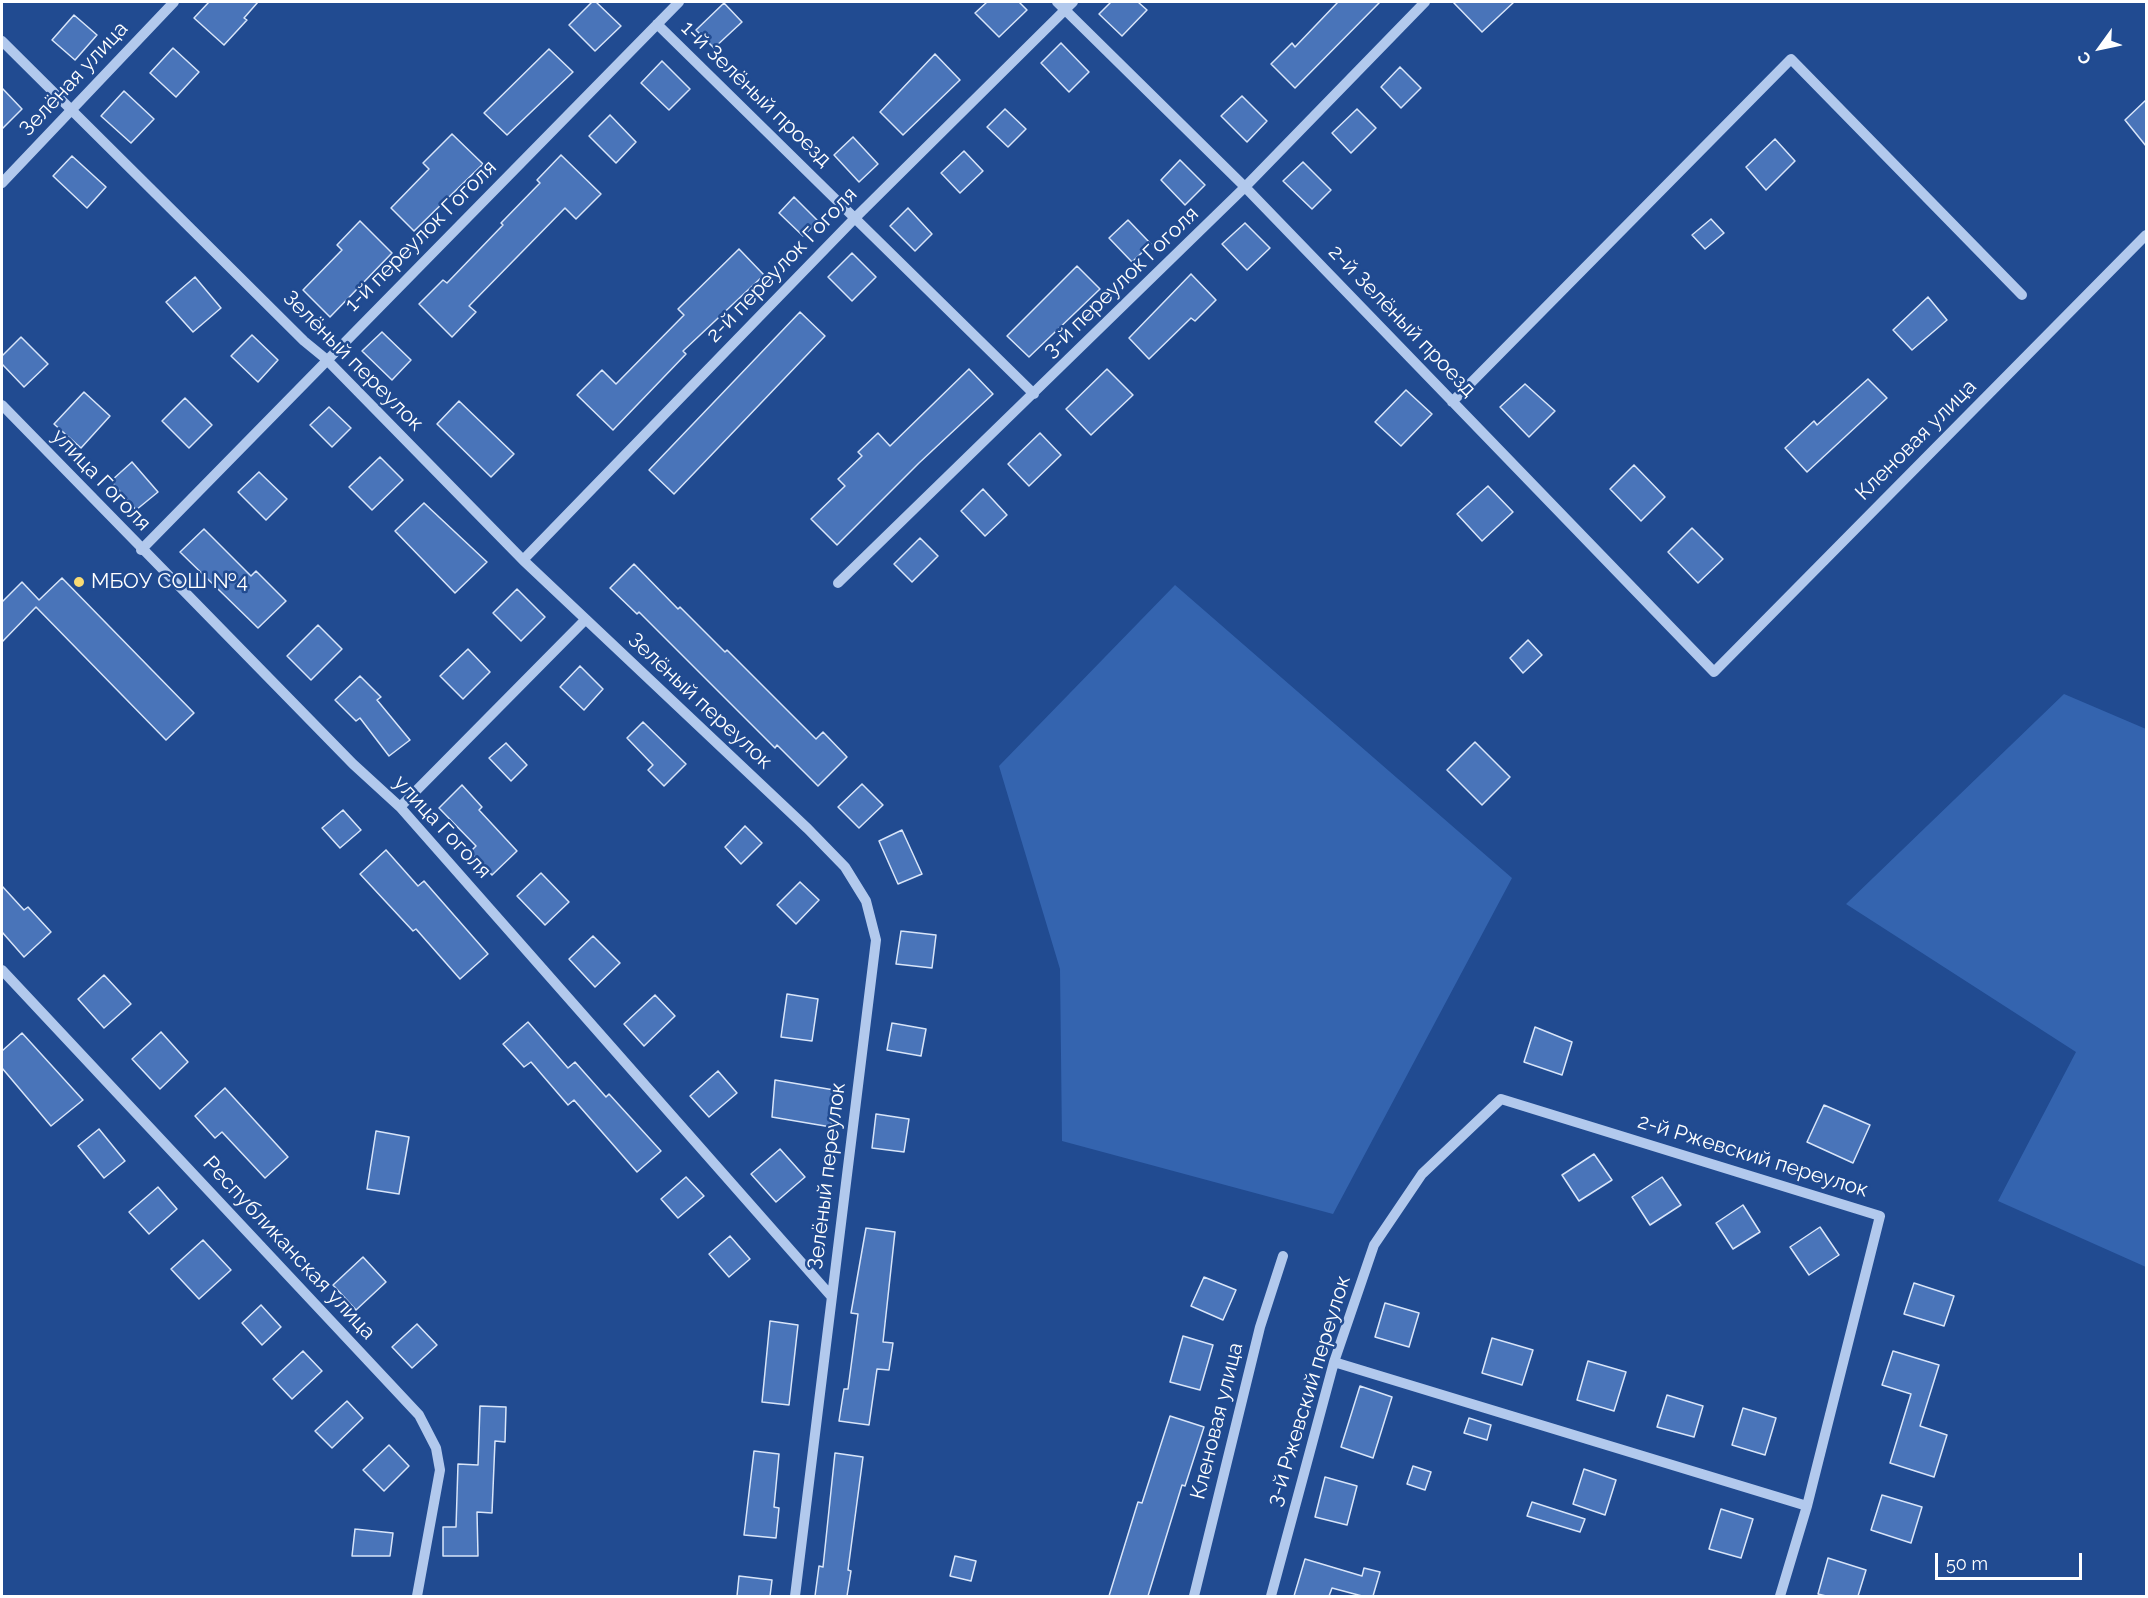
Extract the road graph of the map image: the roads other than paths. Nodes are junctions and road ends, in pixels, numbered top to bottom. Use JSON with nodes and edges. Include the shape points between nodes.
{"nodes":[{"id":1,"x":174,"y":2,"type":"edge"},
{"id":2,"x":679,"y":2,"type":"edge"},
{"id":3,"x":1425,"y":2,"type":"edge"},
{"id":4,"x":1065,"y":4,"type":"edge"},
{"id":5,"x":657,"y":24,"type":"junction"},
{"id":6,"x":2,"y":41,"type":"edge"},
{"id":7,"x":72,"y":109,"type":"junction"},
{"id":8,"x":2,"y":183,"type":"edge"},
{"id":9,"x":1245,"y":187,"type":"junction"},
{"id":10,"x":855,"y":218,"type":"junction"},
{"id":11,"x":2146,"y":235,"type":"edge"},
{"id":12,"x":2022,"y":295,"type":"dead end"},
{"id":13,"x":326,"y":359,"type":"junction"},
{"id":14,"x":1034,"y":394,"type":"junction"},
{"id":15,"x":1452,"y":402,"type":"junction"},
{"id":16,"x":2,"y":405,"type":"edge"},
{"id":17,"x":141,"y":550,"type":"junction"},
{"id":18,"x":523,"y":560,"type":"junction"},
{"id":19,"x":838,"y":583,"type":"dead end"},
{"id":20,"x":585,"y":620,"type":"junction"},
{"id":21,"x":1714,"y":672,"type":"joint"},
{"id":22,"x":400,"y":807,"type":"junction"},
{"id":23,"x":2,"y":970,"type":"edge"},
{"id":24,"x":1501,"y":1099,"type":"joint"},
{"id":25,"x":1283,"y":1256,"type":"dead end"},
{"id":26,"x":831,"y":1296,"type":"junction"},
{"id":27,"x":1334,"y":1362,"type":"junction"},
{"id":28,"x":1807,"y":1506,"type":"junction"},
{"id":29,"x":417,"y":1596,"type":"edge"},
{"id":30,"x":795,"y":1596,"type":"edge"},
{"id":31,"x":1194,"y":1596,"type":"edge"},
{"id":32,"x":1271,"y":1596,"type":"edge"},
{"id":33,"x":1780,"y":1596,"type":"edge"}],
"edges":[{"from":1,"to":7,"type":"street","name":"Зелёная улица"},
{"from":2,"to":5,"type":"street","name":"1-й переулок Гоголя"},
{"from":3,"to":9,"type":"street","name":"3-й переулок Гоголя"},
{"from":4,"to":9,"type":"street","name":"2-й Зелёный проезд"},
{"from":4,"to":10,"type":"street","name":"2-й переулок Гоголя"},
{"from":5,"to":10,"type":"street","name":"1-й Зелёный проезд"},
{"from":5,"to":13,"type":"street","name":"1-й переулок Гоголя"},
{"from":6,"to":7,"type":"street","name":"Зелёный переулок"},
{"from":7,"to":8,"type":"street","name":"Зелёная улица"},
{"from":7,"to":13,"type":"street","name":"Зелёный переулок"},
{"from":9,"to":14,"type":"street","name":"3-й переулок Гоголя"},
{"from":9,"to":15,"type":"street","name":"2-й Зелёный проезд"},
{"from":10,"to":14,"type":"street","name":"1-й Зелёный проезд"},
{"from":10,"to":18,"type":"street","name":"2-й переулок Гоголя"},
{"from":11,"to":21,"type":"street","name":"Кленовая улица"},
{"from":12,"to":15,"type":"street","via":[[1791,59]]},
{"from":13,"to":17,"type":"street","name":"1-й переулок Гоголя"},
{"from":13,"to":18,"type":"street","name":"Зелёный переулок"},
{"from":14,"to":19,"type":"street","name":"3-й переулок Гоголя"},
{"from":15,"to":21,"type":"street","name":"2-й Зелёный проезд"},
{"from":16,"to":17,"type":"street","name":"улица Гоголя"},
{"from":17,"to":22,"type":"street","name":"улица Гоголя"},
{"from":18,"to":20,"type":"street","name":"Зелёный переулок"},
{"from":20,"to":22,"type":"street"},
{"from":20,"to":26,"type":"street","name":"Зелёный переулок","via":[[808,829],[844,867],[866,901],[876,940]]},
{"from":22,"to":26,"type":"street","name":"улица Гоголя"},
{"from":23,"to":29,"type":"street","name":"Республиканская улица","via":[[419,1415],[436,1448],[440,1470]]},
{"from":24,"to":27,"type":"street","name":"3-й Ржевский переулок","via":[[1422,1174],[1374,1245]]},
{"from":24,"to":28,"type":"street","name":"2-й Ржевский переулок","via":[[1880,1216]]},
{"from":25,"to":31,"type":"street","name":"Кленовая улица","via":[[1260,1327]]},
{"from":26,"to":30,"type":"street","name":"Зелёный переулок"},
{"from":27,"to":28,"type":"street"},
{"from":27,"to":32,"type":"street","name":"3-й Ржевский переулок"},
{"from":28,"to":33,"type":"street","name":"2-й Ржевский переулок"}]}
